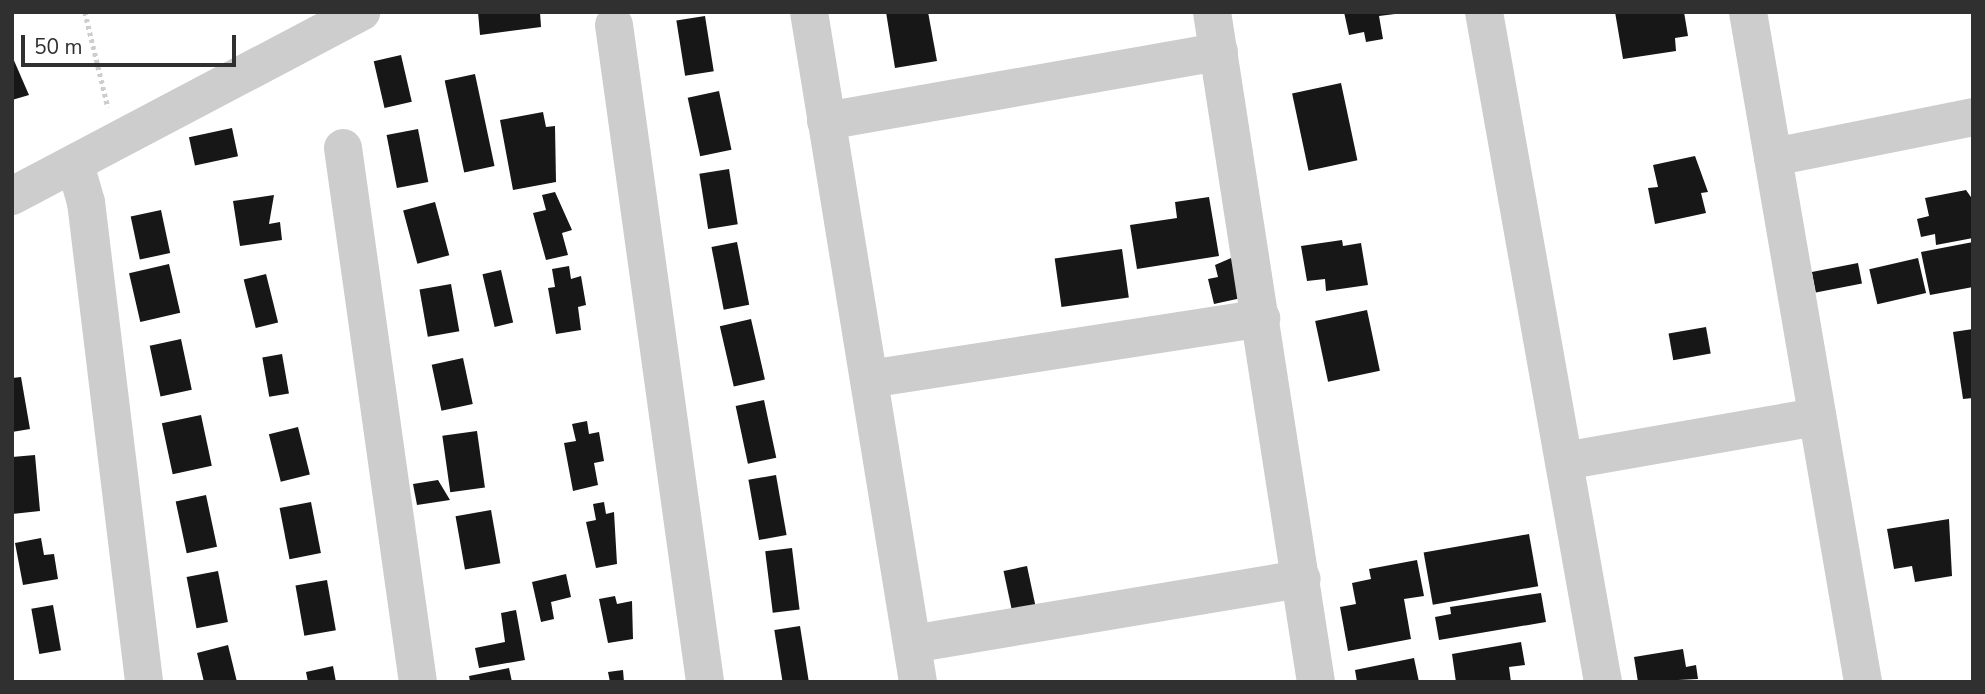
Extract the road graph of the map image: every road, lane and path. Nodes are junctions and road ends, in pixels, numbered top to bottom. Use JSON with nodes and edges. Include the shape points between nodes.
{"nodes":[{"id":1,"x":85,"y":12,"type":"edge"},
{"id":2,"x":361,"y":12,"type":"edge"},
{"id":3,"x":809,"y":12,"type":"edge"},
{"id":4,"x":1212,"y":12,"type":"edge"},
{"id":5,"x":1484,"y":12,"type":"edge"},
{"id":6,"x":1748,"y":12,"type":"edge"},
{"id":7,"x":614,"y":25,"type":"dead end"},
{"id":8,"x":1219,"y":52,"type":"junction"},
{"id":9,"x":1973,"y":117,"type":"edge"},
{"id":10,"x":827,"y":121,"type":"junction"},
{"id":11,"x":117,"y":142,"type":"junction"},
{"id":12,"x":343,"y":148,"type":"dead end"},
{"id":13,"x":1773,"y":157,"type":"junction"},
{"id":14,"x":75,"y":164,"type":"junction"},
{"id":15,"x":12,"y":196,"type":"edge"},
{"id":16,"x":1261,"y":318,"type":"junction"},
{"id":17,"x":869,"y":379,"type":"junction"},
{"id":18,"x":1816,"y":417,"type":"junction"},
{"id":19,"x":1564,"y":461,"type":"junction"},
{"id":20,"x":1302,"y":579,"type":"junction"},
{"id":21,"x":912,"y":644,"type":"junction"},
{"id":22,"x":144,"y":682,"type":"edge"},
{"id":23,"x":418,"y":682,"type":"edge"},
{"id":24,"x":705,"y":682,"type":"edge"},
{"id":25,"x":918,"y":682,"type":"edge"},
{"id":26,"x":1316,"y":682,"type":"edge"},
{"id":27,"x":1603,"y":682,"type":"edge"},
{"id":28,"x":1863,"y":682,"type":"edge"}],
"edges":[{"from":1,"to":11,"type":"path"},
{"from":2,"to":11,"type":"street"},
{"from":3,"to":10,"type":"street"},
{"from":4,"to":8,"type":"street"},
{"from":5,"to":19,"type":"street"},
{"from":6,"to":13,"type":"street"},
{"from":7,"to":24,"type":"street"},
{"from":8,"to":10,"type":"street"},
{"from":8,"to":16,"type":"street"},
{"from":9,"to":13,"type":"street"},
{"from":10,"to":17,"type":"street"},
{"from":11,"to":14,"type":"street"},
{"from":12,"to":23,"type":"street"},
{"from":13,"to":18,"type":"street"},
{"from":14,"to":15,"type":"street"},
{"from":14,"to":22,"type":"street","via":[[86,202]]},
{"from":16,"to":17,"type":"street"},
{"from":16,"to":20,"type":"street"},
{"from":17,"to":21,"type":"street"},
{"from":18,"to":19,"type":"street"},
{"from":18,"to":28,"type":"street"},
{"from":19,"to":27,"type":"street"},
{"from":20,"to":21,"type":"street"},
{"from":20,"to":26,"type":"street"},
{"from":21,"to":25,"type":"street"}]}
